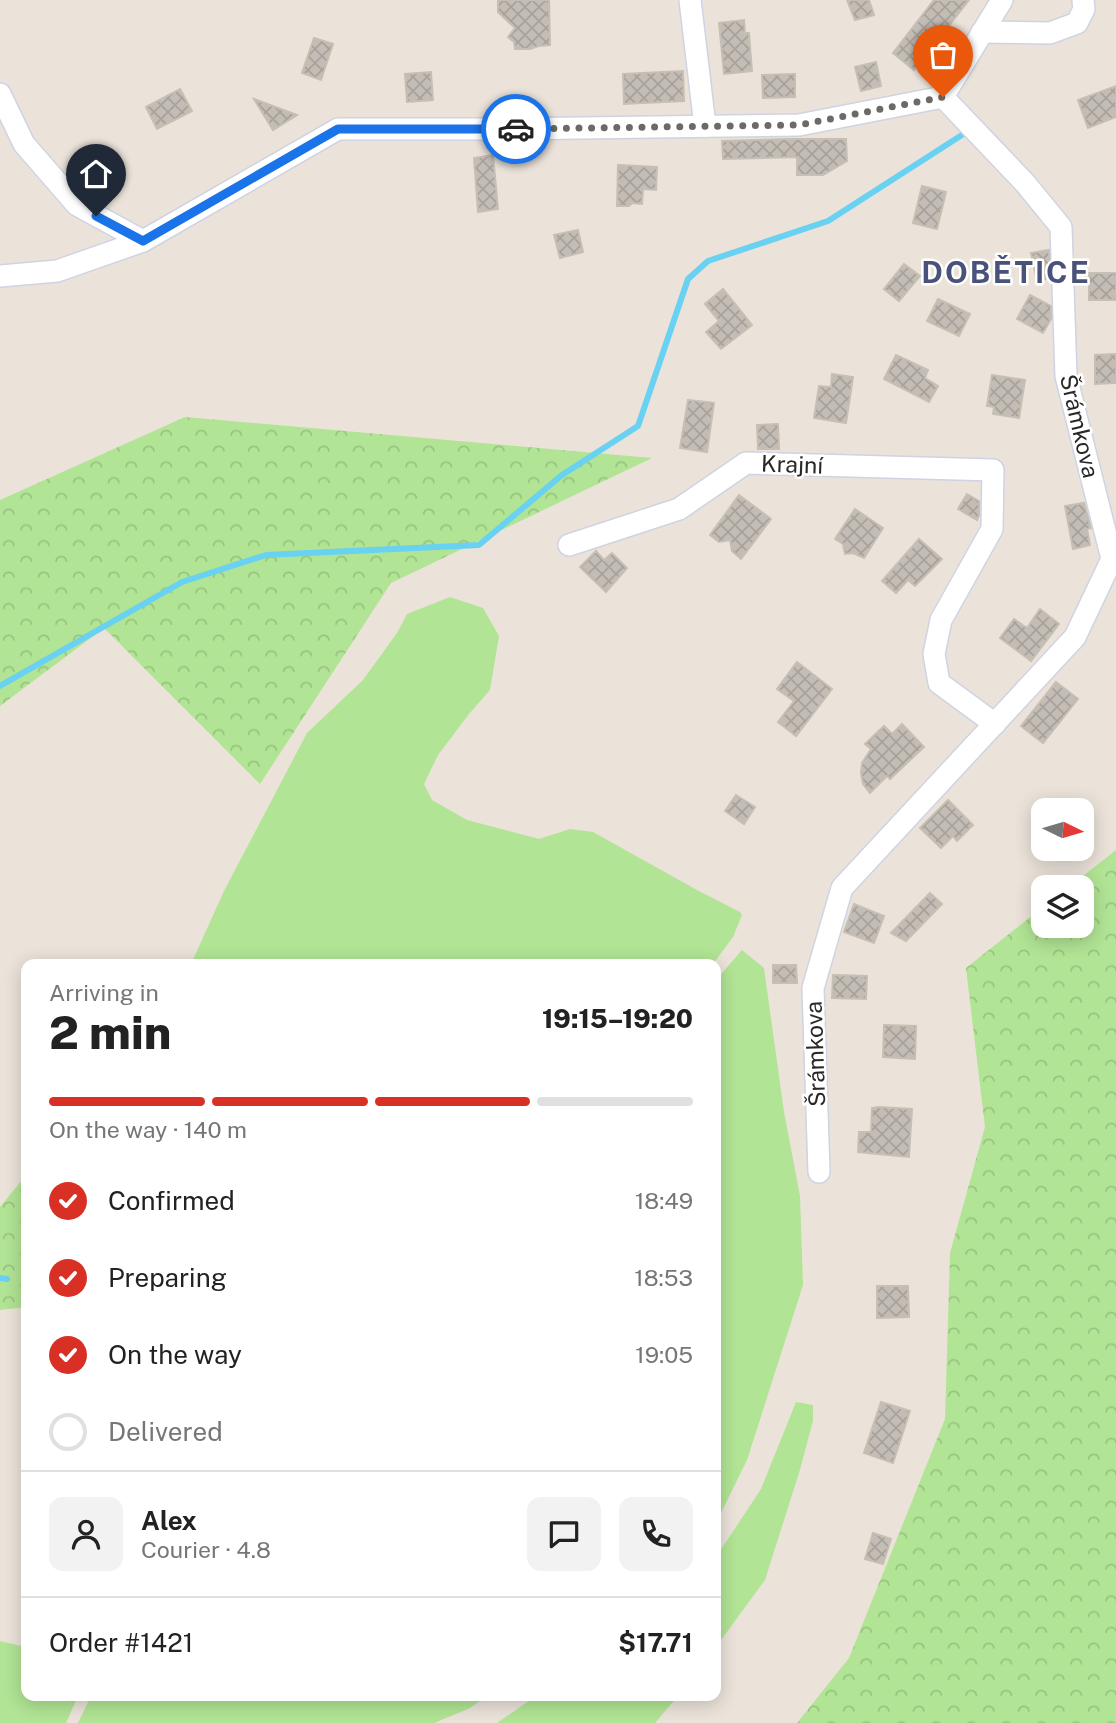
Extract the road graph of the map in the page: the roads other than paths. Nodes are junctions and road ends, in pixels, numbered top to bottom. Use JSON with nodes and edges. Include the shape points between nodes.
{"nodes":[{"id":1,"x":690,"y":0,"type":"edge"},
{"id":2,"x":1002,"y":0,"type":"edge"},
{"id":3,"x":1083,"y":0,"type":"edge"},
{"id":4,"x":982,"y":32,"type":"junction"},
{"id":5,"x":0,"y":94,"type":"edge"},
{"id":6,"x":943,"y":97,"type":"junction"},
{"id":7,"x":705,"y":126,"type":"junction"},
{"id":8,"x":143,"y":241,"type":"junction"},
{"id":9,"x":0,"y":276,"type":"edge"},
{"id":10,"x":569,"y":545,"type":"dead end"},
{"id":11,"x":995,"y":724,"type":"junction"},
{"id":12,"x":819,"y":1172,"type":"dead end"}],
"edges":[{"from":1,"to":7,"type":"street"},
{"from":2,"to":4,"type":"street"},
{"from":3,"to":4,"type":"street","via":[[1077,23],[1050,33]]},
{"from":4,"to":6,"type":"street"},
{"from":5,"to":8,"type":"street","via":[[24,144],[77,205]]},
{"from":6,"to":7,"type":"street","via":[[799,125]]},
{"from":6,"to":11,"type":"street","name":"Šrámkova","via":[[1062,227],[1066,376],[1112,559],[1075,637]]},
{"from":7,"to":8,"type":"street","via":[[338,129]]},
{"from":8,"to":9,"type":"street","via":[[57,271]]},
{"from":10,"to":11,"type":"street","name":"Krajní","via":[[679,509],[746,463],[993,470],[992,529],[941,620],[934,654],[939,683]]},
{"from":11,"to":12,"type":"street","name":"Šrámkova","via":[[842,888],[813,988]]}]}
